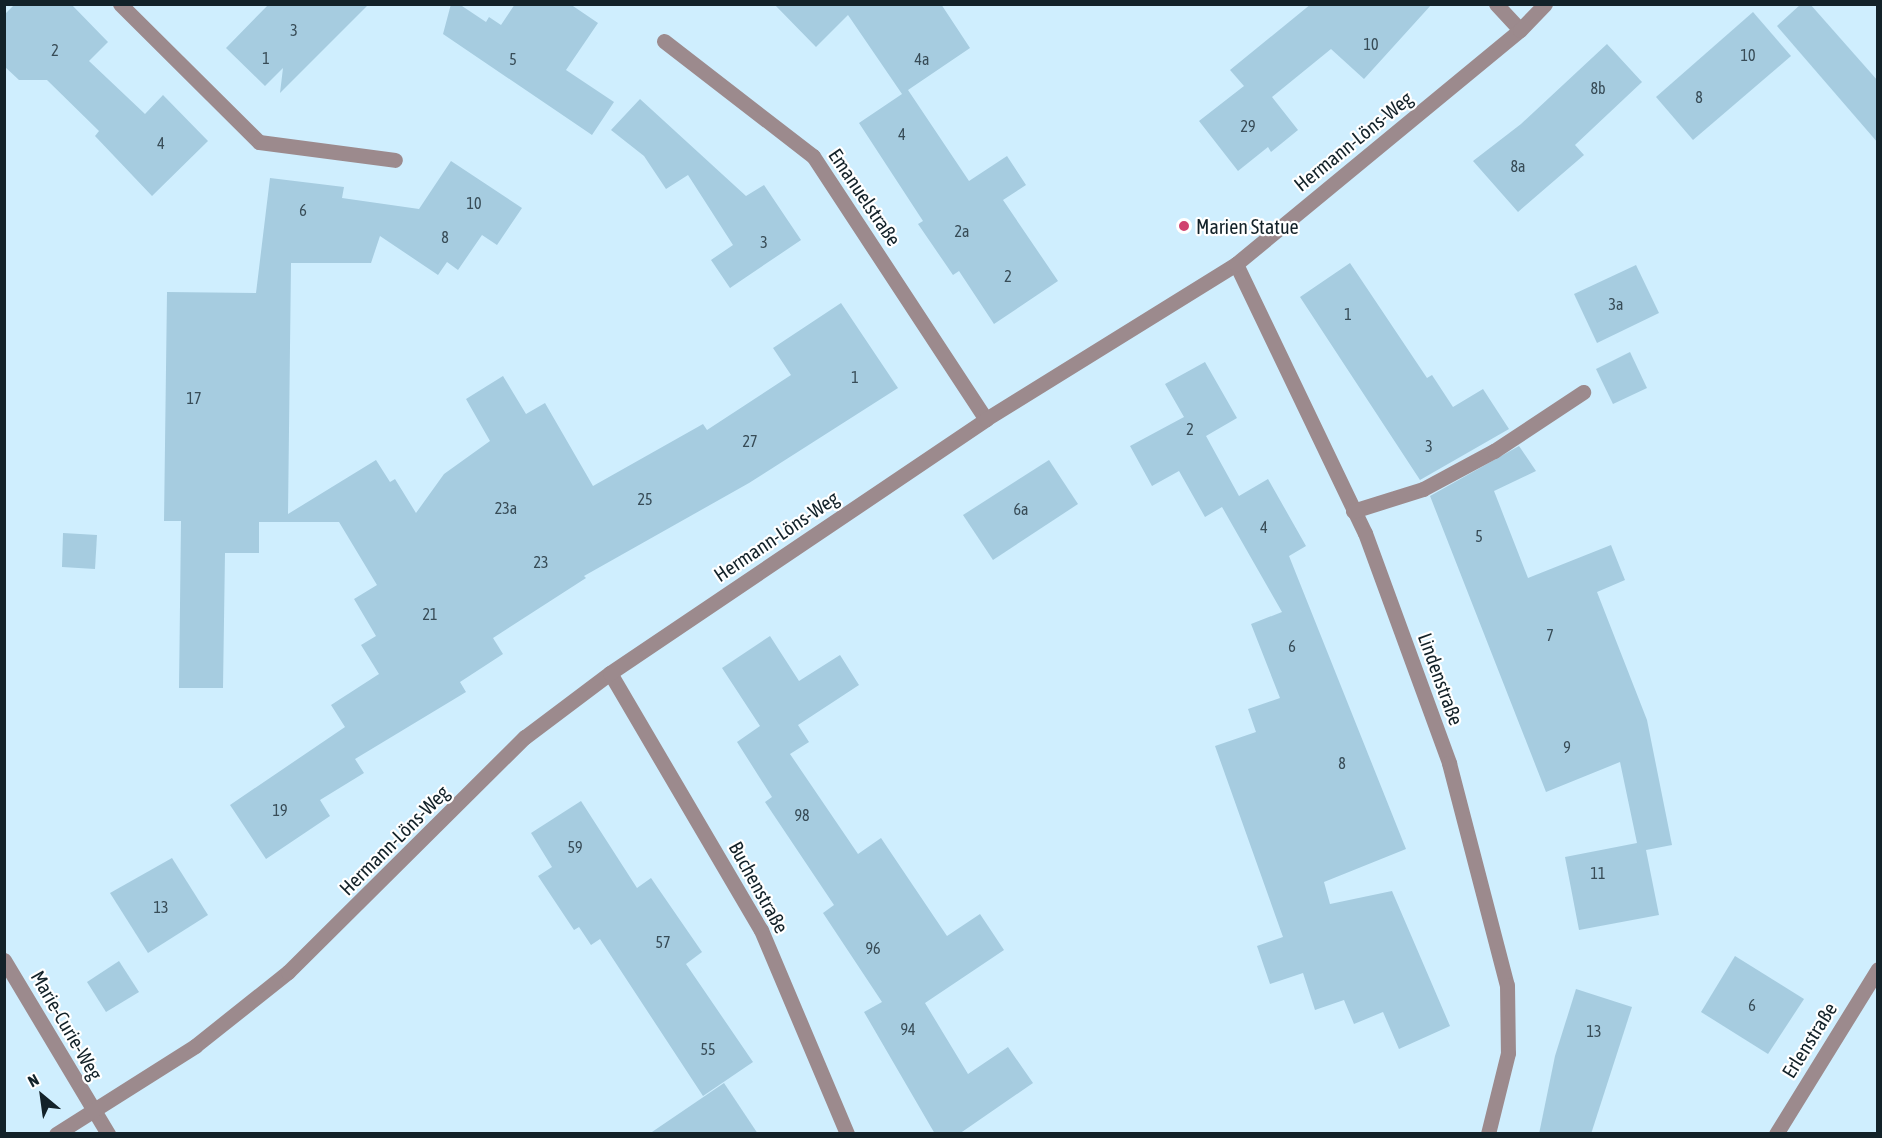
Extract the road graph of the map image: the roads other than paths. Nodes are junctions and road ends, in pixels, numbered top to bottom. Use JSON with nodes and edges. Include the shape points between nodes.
{"nodes":[{"id":1,"x":120,"y":4,"type":"edge"},
{"id":2,"x":1496,"y":4,"type":"edge"},
{"id":3,"x":1545,"y":4,"type":"edge"},
{"id":4,"x":1520,"y":30,"type":"junction"},
{"id":5,"x":664,"y":41,"type":"dead end"},
{"id":6,"x":395,"y":160,"type":"dead end"},
{"id":7,"x":1236,"y":264,"type":"junction"},
{"id":8,"x":1583,"y":392,"type":"dead end"},
{"id":9,"x":986,"y":419,"type":"junction"},
{"id":10,"x":1353,"y":511,"type":"junction"},
{"id":11,"x":610,"y":673,"type":"junction"},
{"id":12,"x":4,"y":960,"type":"edge"},
{"id":13,"x":1878,"y":969,"type":"edge"},
{"id":14,"x":94,"y":1112,"type":"junction"},
{"id":15,"x":56,"y":1134,"type":"edge"},
{"id":16,"x":108,"y":1134,"type":"edge"},
{"id":17,"x":847,"y":1134,"type":"edge"},
{"id":18,"x":1488,"y":1134,"type":"edge"},
{"id":19,"x":1776,"y":1134,"type":"edge"}],
"edges":[{"from":1,"to":6,"type":"street","via":[[259,142]]},
{"from":2,"to":4,"type":"street"},
{"from":3,"to":4,"type":"street","name":"Hermann-Löns-Weg"},
{"from":4,"to":7,"type":"street","name":"Hermann-Löns-Weg"},
{"from":5,"to":9,"type":"street","name":"Emanuelstraße","via":[[813,156]]},
{"from":7,"to":9,"type":"street","name":"Hermann-Löns-Weg"},
{"from":7,"to":10,"type":"street","name":"Lindenstraße"},
{"from":8,"to":10,"type":"street","via":[[1494,451],[1423,489]]},
{"from":9,"to":11,"type":"street","name":"Hermann-Löns-Weg"},
{"from":10,"to":18,"type":"street","name":"Lindenstraße","via":[[1449,763],[1507,985],[1508,1053]]},
{"from":11,"to":14,"type":"street","name":"Hermann-Löns-Weg","via":[[525,737],[288,972],[195,1046]]},
{"from":11,"to":17,"type":"street","name":"Buchenstraße","via":[[761,930]]},
{"from":12,"to":14,"type":"street","name":"Marie-Curie-Weg"},
{"from":13,"to":19,"type":"street","name":"Erlenstraße"},
{"from":14,"to":15,"type":"street","name":"Hermann-Löns-Weg"},
{"from":14,"to":16,"type":"street","name":"Marie-Curie-Weg"}]}
